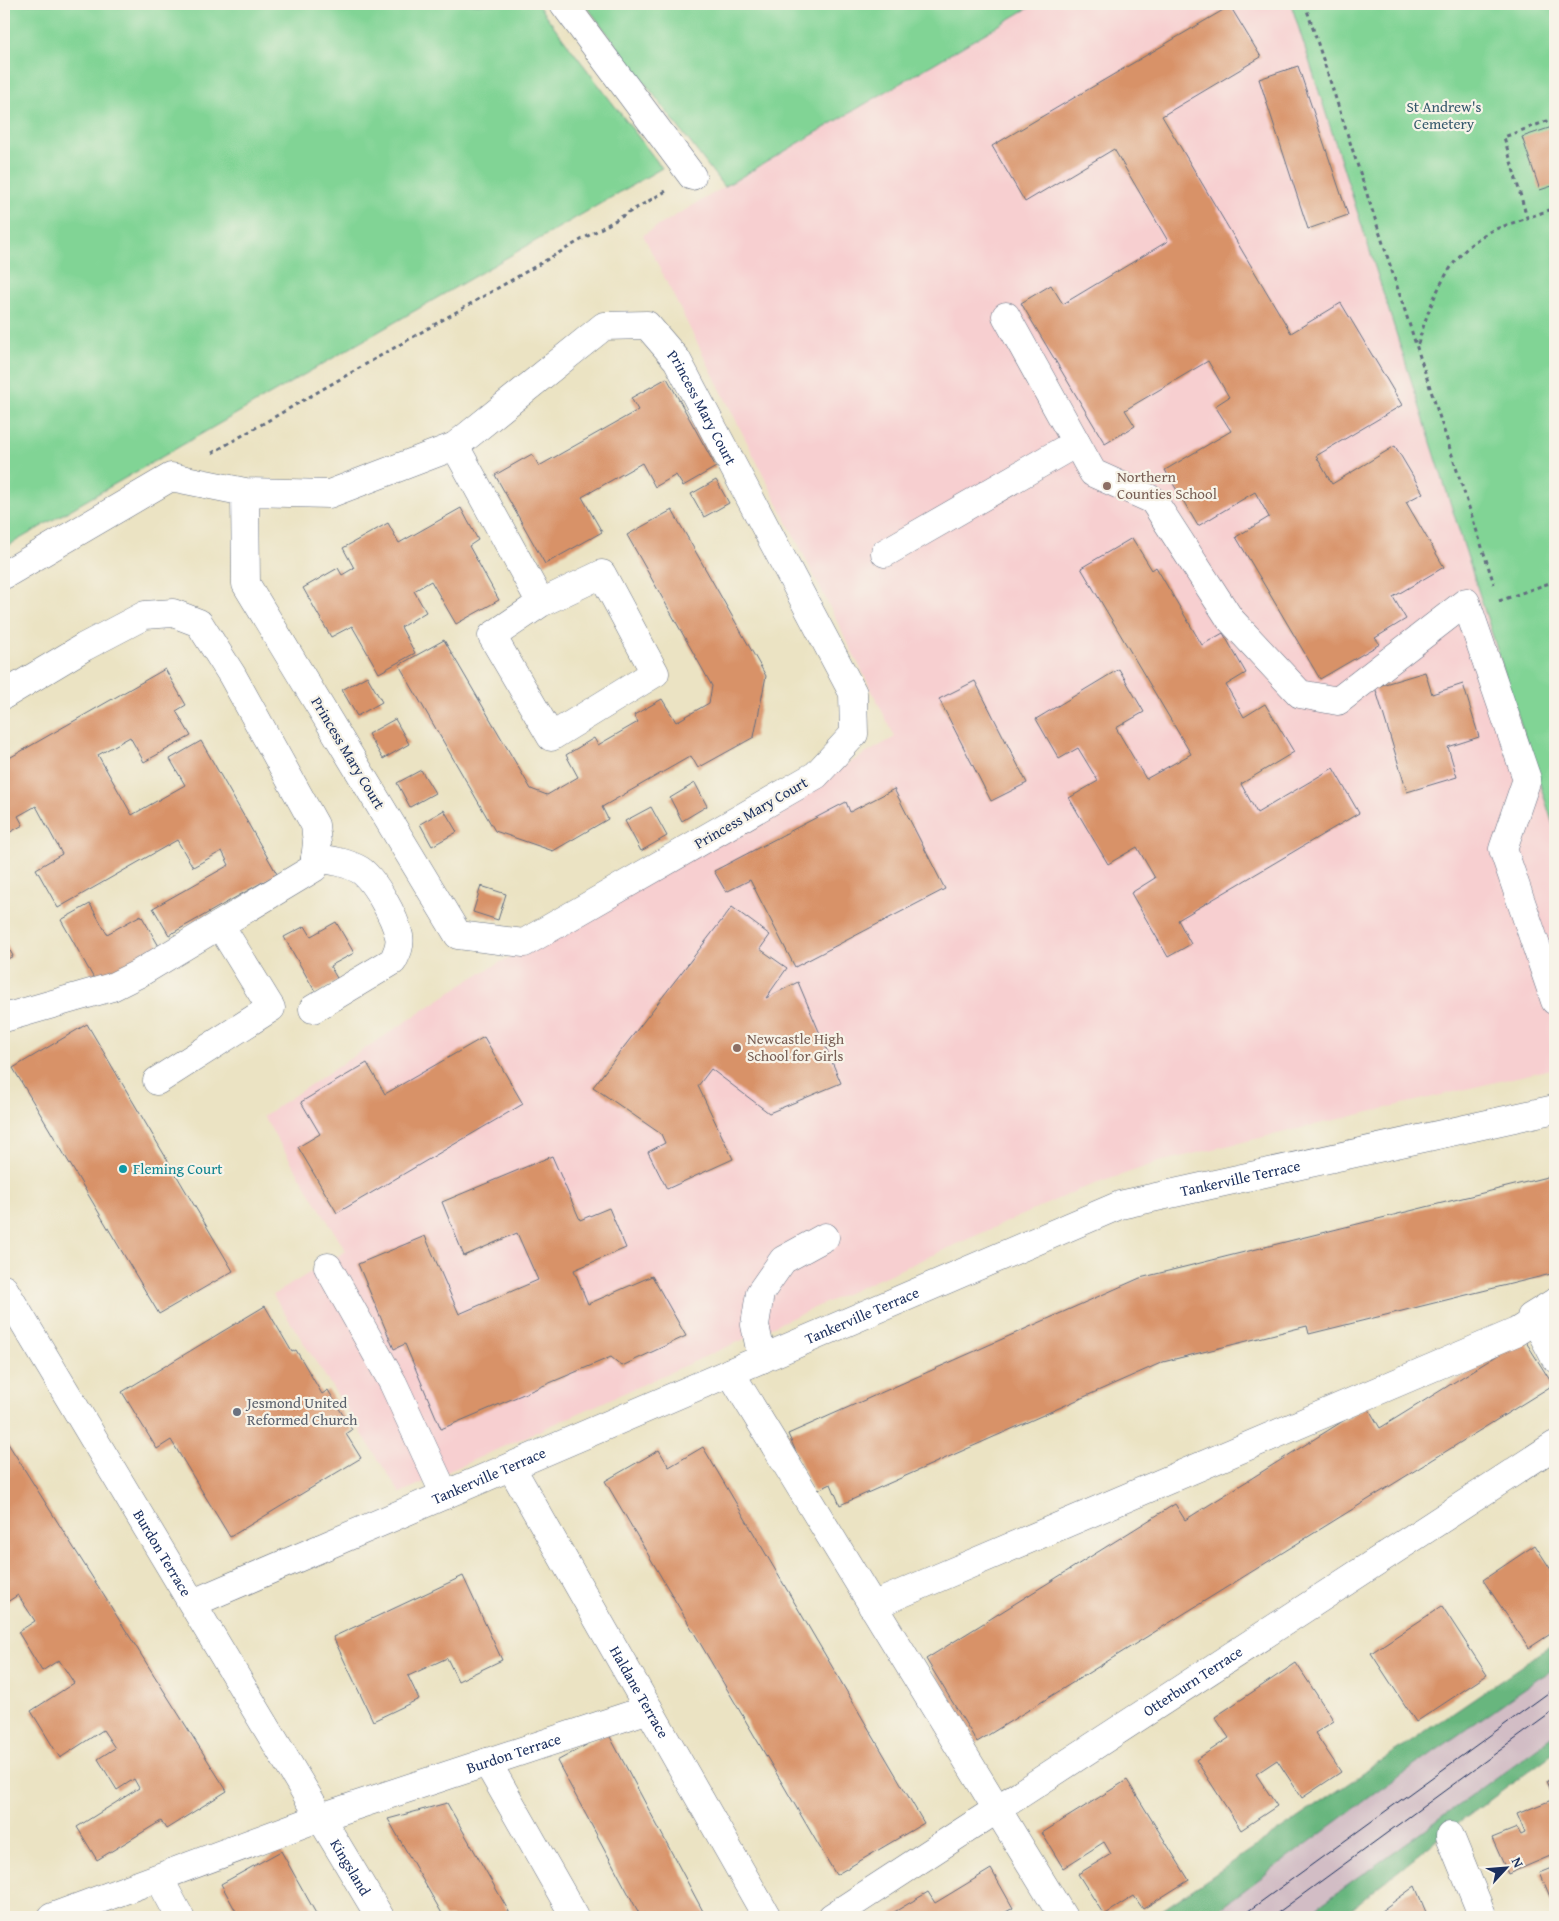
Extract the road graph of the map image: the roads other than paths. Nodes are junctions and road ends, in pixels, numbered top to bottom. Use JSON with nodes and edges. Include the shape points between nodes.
{"nodes":[{"id":1,"x":564,"y":4,"type":"edge"},
{"id":2,"x":692,"y":176,"type":"road end"},
{"id":3,"x":1006,"y":316,"type":"dead end"},
{"id":4,"x":1076,"y":443,"type":"junction"},
{"id":5,"x":455,"y":446,"type":"junction"},
{"id":6,"x":245,"y":492,"type":"junction"},
{"id":7,"x":885,"y":552,"type":"dead end"},
{"id":8,"x":4,"y":575,"type":"edge"},
{"id":9,"x":541,"y":604,"type":"junction"},
{"id":10,"x":4,"y":695,"type":"edge"},
{"id":11,"x":316,"y":858,"type":"junction"},
{"id":12,"x":220,"y":925,"type":"junction"},
{"id":13,"x":1555,"y":1001,"type":"edge"},
{"id":14,"x":312,"y":1009,"type":"dead end"},
{"id":15,"x":4,"y":1018,"type":"edge"},
{"id":16,"x":157,"y":1081,"type":"dead end"},
{"id":17,"x":1555,"y":1109,"type":"edge"},
{"id":18,"x":825,"y":1237,"type":"dead end"},
{"id":19,"x":328,"y":1267,"type":"dead end"},
{"id":20,"x":4,"y":1289,"type":"edge"},
{"id":21,"x":1555,"y":1302,"type":"edge"},
{"id":22,"x":1535,"y":1320,"type":"junction"},
{"id":23,"x":1555,"y":1358,"type":"edge"},
{"id":24,"x":762,"y":1359,"type":"junction"},
{"id":25,"x":730,"y":1372,"type":"junction"},
{"id":26,"x":1555,"y":1445,"type":"edge"},
{"id":27,"x":511,"y":1466,"type":"junction"},
{"id":28,"x":445,"y":1495,"type":"junction"},
{"id":29,"x":193,"y":1603,"type":"junction"},
{"id":30,"x":872,"y":1606,"type":"junction"},
{"id":31,"x":649,"y":1709,"type":"junction"},
{"id":32,"x":487,"y":1762,"type":"junction"},
{"id":33,"x":996,"y":1810,"type":"junction"},
{"id":34,"x":321,"y":1817,"type":"junction"},
{"id":35,"x":1450,"y":1836,"type":"dead end"},
{"id":36,"x":158,"y":1878,"type":"junction"},
{"id":37,"x":52,"y":1917,"type":"edge"},
{"id":38,"x":180,"y":1917,"type":"edge"},
{"id":39,"x":380,"y":1917,"type":"edge"},
{"id":40,"x":575,"y":1917,"type":"edge"},
{"id":41,"x":767,"y":1917,"type":"edge"},
{"id":42,"x":832,"y":1917,"type":"edge"},
{"id":43,"x":1063,"y":1917,"type":"edge"},
{"id":44,"x":1483,"y":1917,"type":"edge"}],
"edges":[{"from":1,"to":2,"type":"street"},
{"from":3,"to":4,"type":"street"},
{"from":4,"to":7,"type":"street"},
{"from":4,"to":13,"type":"street","via":[[1093,472],[1153,500],[1230,619],[1300,694],[1338,701],[1466,602],[1526,779],[1503,849]]},
{"from":5,"to":6,"type":"street","name":"Princess Mary Court","via":[[330,494]]},
{"from":5,"to":6,"type":"street","name":"Princess Mary Court","via":[[604,326],[647,325],[677,360],[853,693],[854,734],[816,775],[524,943],[458,934],[246,584]]},
{"from":5,"to":9,"type":"street"},
{"from":6,"to":8,"type":"street","name":"Princess Mary Court","via":[[171,477]]},
{"from":9,"to":9,"type":"street","via":[[602,574],[654,673],[551,737],[492,636]]},
{"from":10,"to":11,"type":"street","via":[[144,615],[173,613],[199,623],[232,675],[315,825]]},
{"from":11,"to":12,"type":"street","via":[[314,868]]},
{"from":11,"to":14,"type":"street","via":[[341,862],[361,871],[377,889],[397,930],[399,949],[393,962]]},
{"from":12,"to":15,"type":"street","via":[[112,987]]},
{"from":12,"to":16,"type":"street","via":[[271,1008]]},
{"from":17,"to":24,"type":"street","name":"Tankerville Terrace","via":[[1120,1205]]},
{"from":18,"to":24,"type":"street","via":[[783,1260],[760,1293],[755,1326]]},
{"from":19,"to":28,"type":"street","via":[[393,1383]]},
{"from":20,"to":29,"type":"street","name":"Burdon Terrace"},
{"from":21,"to":22,"type":"street","via":[[1532,1317]]},
{"from":22,"to":23,"type":"street"},
{"from":22,"to":30,"type":"street","via":[[1516,1332]]},
{"from":24,"to":25,"type":"street","name":"Tankerville Terrace"},
{"from":25,"to":27,"type":"street","name":"Tankerville Terrace"},
{"from":25,"to":30,"type":"street"},
{"from":26,"to":33,"type":"street","name":"Otterburn Terrace"},
{"from":27,"to":28,"type":"street","name":"Tankerville Terrace"},
{"from":27,"to":31,"type":"street","name":"Haldane Terrace"},
{"from":28,"to":29,"type":"street","name":"Tankerville Terrace"},
{"from":29,"to":34,"type":"street","name":"Burdon Terrace"},
{"from":30,"to":33,"type":"street"},
{"from":31,"to":32,"type":"street","name":"Burdon Terrace"},
{"from":31,"to":41,"type":"street","name":"Haldane Terrace"},
{"from":32,"to":34,"type":"street","name":"Burdon Terrace"},
{"from":32,"to":40,"type":"street"},
{"from":33,"to":42,"type":"street","name":"Otterburn Terrace"},
{"from":33,"to":43,"type":"street"},
{"from":34,"to":36,"type":"street","name":"Burdon Terrace"},
{"from":34,"to":39,"type":"street","name":"Kingsland"},
{"from":35,"to":44,"type":"street"},
{"from":36,"to":37,"type":"street","name":"Burdon Terrace"},
{"from":36,"to":38,"type":"street"}]}
